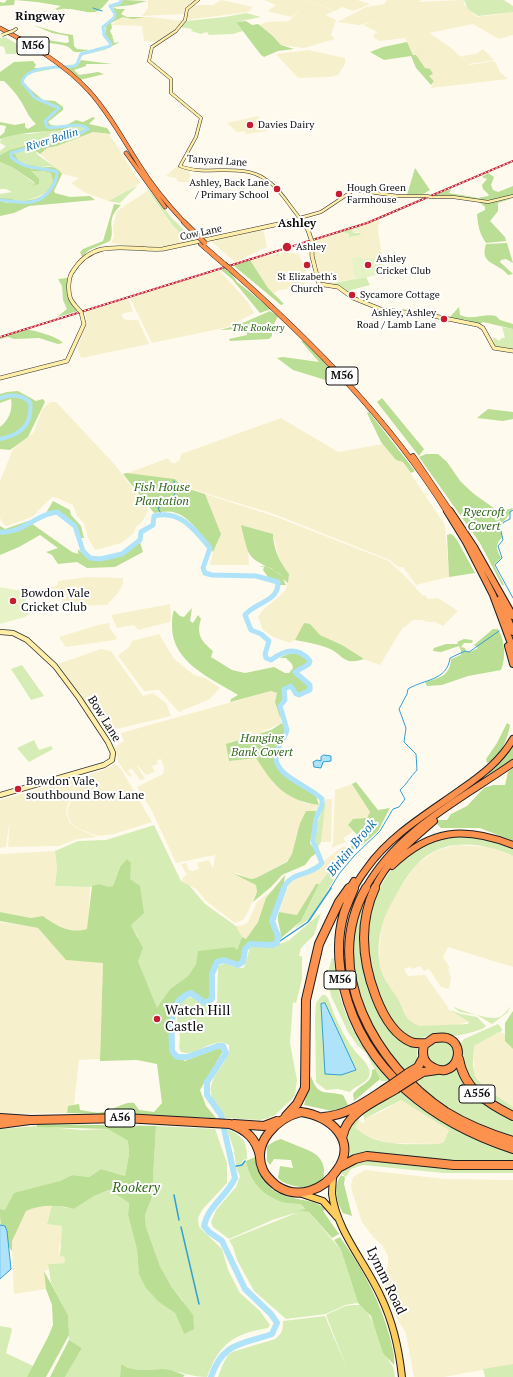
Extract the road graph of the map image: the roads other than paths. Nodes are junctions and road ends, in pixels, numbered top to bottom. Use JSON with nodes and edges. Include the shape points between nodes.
{"nodes":[{"id":1,"x":198,"y":0,"type":"edge"},
{"id":2,"x":0,"y":29,"type":"edge"},
{"id":3,"x":16,"y":29,"type":"dead end"},
{"id":4,"x":1,"y":36,"type":"edge"},
{"id":5,"x":513,"y":196,"type":"edge"},
{"id":6,"x":301,"y":219,"type":"junction"},
{"id":7,"x":228,"y":265,"type":"junction"},
{"id":8,"x":513,"y":351,"type":"edge"},
{"id":9,"x":0,"y":378,"type":"edge"},
{"id":10,"x":474,"y":547,"type":"junction"},
{"id":11,"x":487,"y":582,"type":"junction"},
{"id":12,"x":513,"y":616,"type":"edge"},
{"id":13,"x":0,"y":632,"type":"edge"},
{"id":14,"x":513,"y":632,"type":"edge"},
{"id":15,"x":513,"y":649,"type":"edge"},
{"id":16,"x":513,"y":664,"type":"edge"},
{"id":17,"x":513,"y":739,"type":"edge"},
{"id":18,"x":513,"y":763,"type":"edge"},
{"id":19,"x":0,"y":795,"type":"edge"},
{"id":20,"x":465,"y":796,"type":"junction"},
{"id":21,"x":513,"y":845,"type":"edge"},
{"id":22,"x":367,"y":867,"type":"junction"},
{"id":23,"x":368,"y":909,"type":"junction"},
{"id":24,"x":426,"y":1043,"type":"junction"},
{"id":25,"x":459,"y":1057,"type":"junction"},
{"id":26,"x":423,"y":1058,"type":"junction"},
{"id":27,"x":440,"y":1070,"type":"junction"},
{"id":28,"x":411,"y":1076,"type":"junction"},
{"id":29,"x":393,"y":1087,"type":"junction"},
{"id":30,"x":513,"y":1116,"type":"edge"},
{"id":31,"x":322,"y":1117,"type":"junction"},
{"id":32,"x":0,"y":1118,"type":"edge"},
{"id":33,"x":282,"y":1118,"type":"junction"},
{"id":34,"x":32,"y":1120,"type":"junction"},
{"id":35,"x":0,"y":1124,"type":"edge"},
{"id":36,"x":231,"y":1124,"type":"junction"},
{"id":37,"x":343,"y":1136,"type":"junction"},
{"id":38,"x":513,"y":1141,"type":"edge"},
{"id":39,"x":513,"y":1148,"type":"edge"},
{"id":40,"x":260,"y":1156,"type":"junction"},
{"id":41,"x":513,"y":1165,"type":"edge"},
{"id":42,"x":339,"y":1168,"type":"junction"},
{"id":43,"x":333,"y":1176,"type":"junction"},
{"id":44,"x":302,"y":1194,"type":"junction"},
{"id":45,"x":342,"y":1223,"type":"junction"},
{"id":46,"x":402,"y":1377,"type":"edge"}],
"edges":[{"from":1,"to":6,"type":"street","name":"Tanyard Lane","via":[[187,9],[184,21],[176,33],[152,47],[149,61],[164,71],[172,82],[171,93],[201,118],[196,137],[180,165],[203,170],[253,172],[269,180]]},
{"from":2,"to":7,"type":"highway","number":"M56","via":[[67,72],[94,103],[158,199]]},
{"from":3,"to":4,"type":"street","bridge":true},
{"from":5,"to":6,"type":"street","name":"Cow Lane","via":[[488,202],[353,190],[327,209]]},
{"from":6,"to":8,"type":"street","via":[[308,228],[312,240],[312,256],[320,284],[338,287],[353,298],[383,310],[424,314],[478,325],[483,328],[494,348]]},
{"from":6,"to":9,"type":"street","name":"Cow Lane","via":[[163,249],[102,247],[85,255],[69,276],[70,298],[80,311],[84,324],[67,361]]},
{"from":7,"to":10,"type":"highway","number":"M56","via":[[311,338],[368,400],[433,484]]},
{"from":7,"to":11,"type":"highway","number":"M56","via":[[297,329],[374,413],[450,516]]},
{"from":10,"to":12,"type":"highway","number":"M56"},
{"from":10,"to":14,"type":"highway","number":"M56","via":[[495,586]]},
{"from":11,"to":15,"type":"highway","number":"M56"},
{"from":11,"to":16,"type":"highway","number":"M56"},
{"from":13,"to":19,"type":"street","name":"Bow Lane","via":[[20,635],[50,660],[92,717],[112,749],[113,757],[104,765]]},
{"from":17,"to":22,"type":"highway","number":"M56","via":[[502,756],[396,838]]},
{"from":18,"to":20,"type":"highway","number":"M56"},
{"from":20,"to":23,"type":"highway","via":[[398,852],[379,879]]},
{"from":20,"to":38,"type":"highway","number":"M56","via":[[407,837],[374,872],[361,895],[353,918],[348,944],[349,967],[354,992],[367,1024],[383,1050],[405,1077],[427,1098],[456,1118]]},
{"from":21,"to":23,"type":"highway","via":[[490,836],[469,833],[449,834],[426,840],[412,847],[393,865],[377,887]]},
{"from":22,"to":33,"type":"highway","via":[[343,896],[319,944],[306,1000],[305,1088],[297,1104]]},
{"from":22,"to":39,"type":"highway","number":"M56","via":[[345,909],[338,948],[343,990],[360,1035],[396,1083],[422,1105],[468,1132]]},
{"from":23,"to":24,"type":"highway","via":[[364,945],[367,970],[375,995],[399,1035],[411,1043]]},
{"from":24,"to":25,"type":"highway","via":[[434,1038],[448,1039],[457,1047]]},
{"from":24,"to":26,"type":"highway"},
{"from":25,"to":27,"type":"highway","number":"A56","via":[[455,1066]]},
{"from":25,"to":30,"type":"highway","number":"A556","via":[[463,1076],[471,1087],[482,1098]]},
{"from":26,"to":27,"type":"highway","via":[[430,1066]]},
{"from":26,"to":28,"type":"highway","number":"A56"},
{"from":27,"to":28,"type":"highway","number":"A56"},
{"from":28,"to":29,"type":"highway","number":"A56","bridge":true},
{"from":29,"to":31,"type":"highway","number":"A56","via":[[350,1112],[339,1116]]},
{"from":29,"to":37,"type":"highway","number":"A56","via":[[350,1119],[343,1129]]},
{"from":31,"to":33,"type":"highway","number":"A56","via":[[301,1112]]},
{"from":31,"to":37,"type":"highway","number":"A56","via":[[336,1126]]},
{"from":32,"to":34,"type":"highway","number":"A56"},
{"from":33,"to":36,"type":"highway","number":"A56","via":[[264,1126]]},
{"from":33,"to":40,"type":"highway","via":[[263,1141]]},
{"from":34,"to":35,"type":"highway","number":"A56"},
{"from":34,"to":36,"type":"highway","number":"A56","via":[[124,1118]]},
{"from":36,"to":40,"type":"highway","number":"A56","via":[[246,1131],[255,1139]]},
{"from":37,"to":42,"type":"highway","number":"A56","via":[[345,1155]]},
{"from":40,"to":44,"type":"highway","number":"A56","via":[[264,1173],[274,1185],[288,1192]]},
{"from":41,"to":42,"type":"highway","via":[[454,1165],[367,1156]]},
{"from":42,"to":43,"type":"highway","number":"A56"},
{"from":43,"to":44,"type":"highway","number":"A56","via":[[319,1189]]},
{"from":43,"to":45,"type":"main road","name":"Lymm Road","number":"A56","via":[[333,1200]]},
{"from":44,"to":45,"type":"main road","name":"Lymm Road","number":"A56","via":[[323,1201]]},
{"from":45,"to":46,"type":"main road","name":"Lymm Road","number":"A56","via":[[388,1312],[397,1340]]}]}
